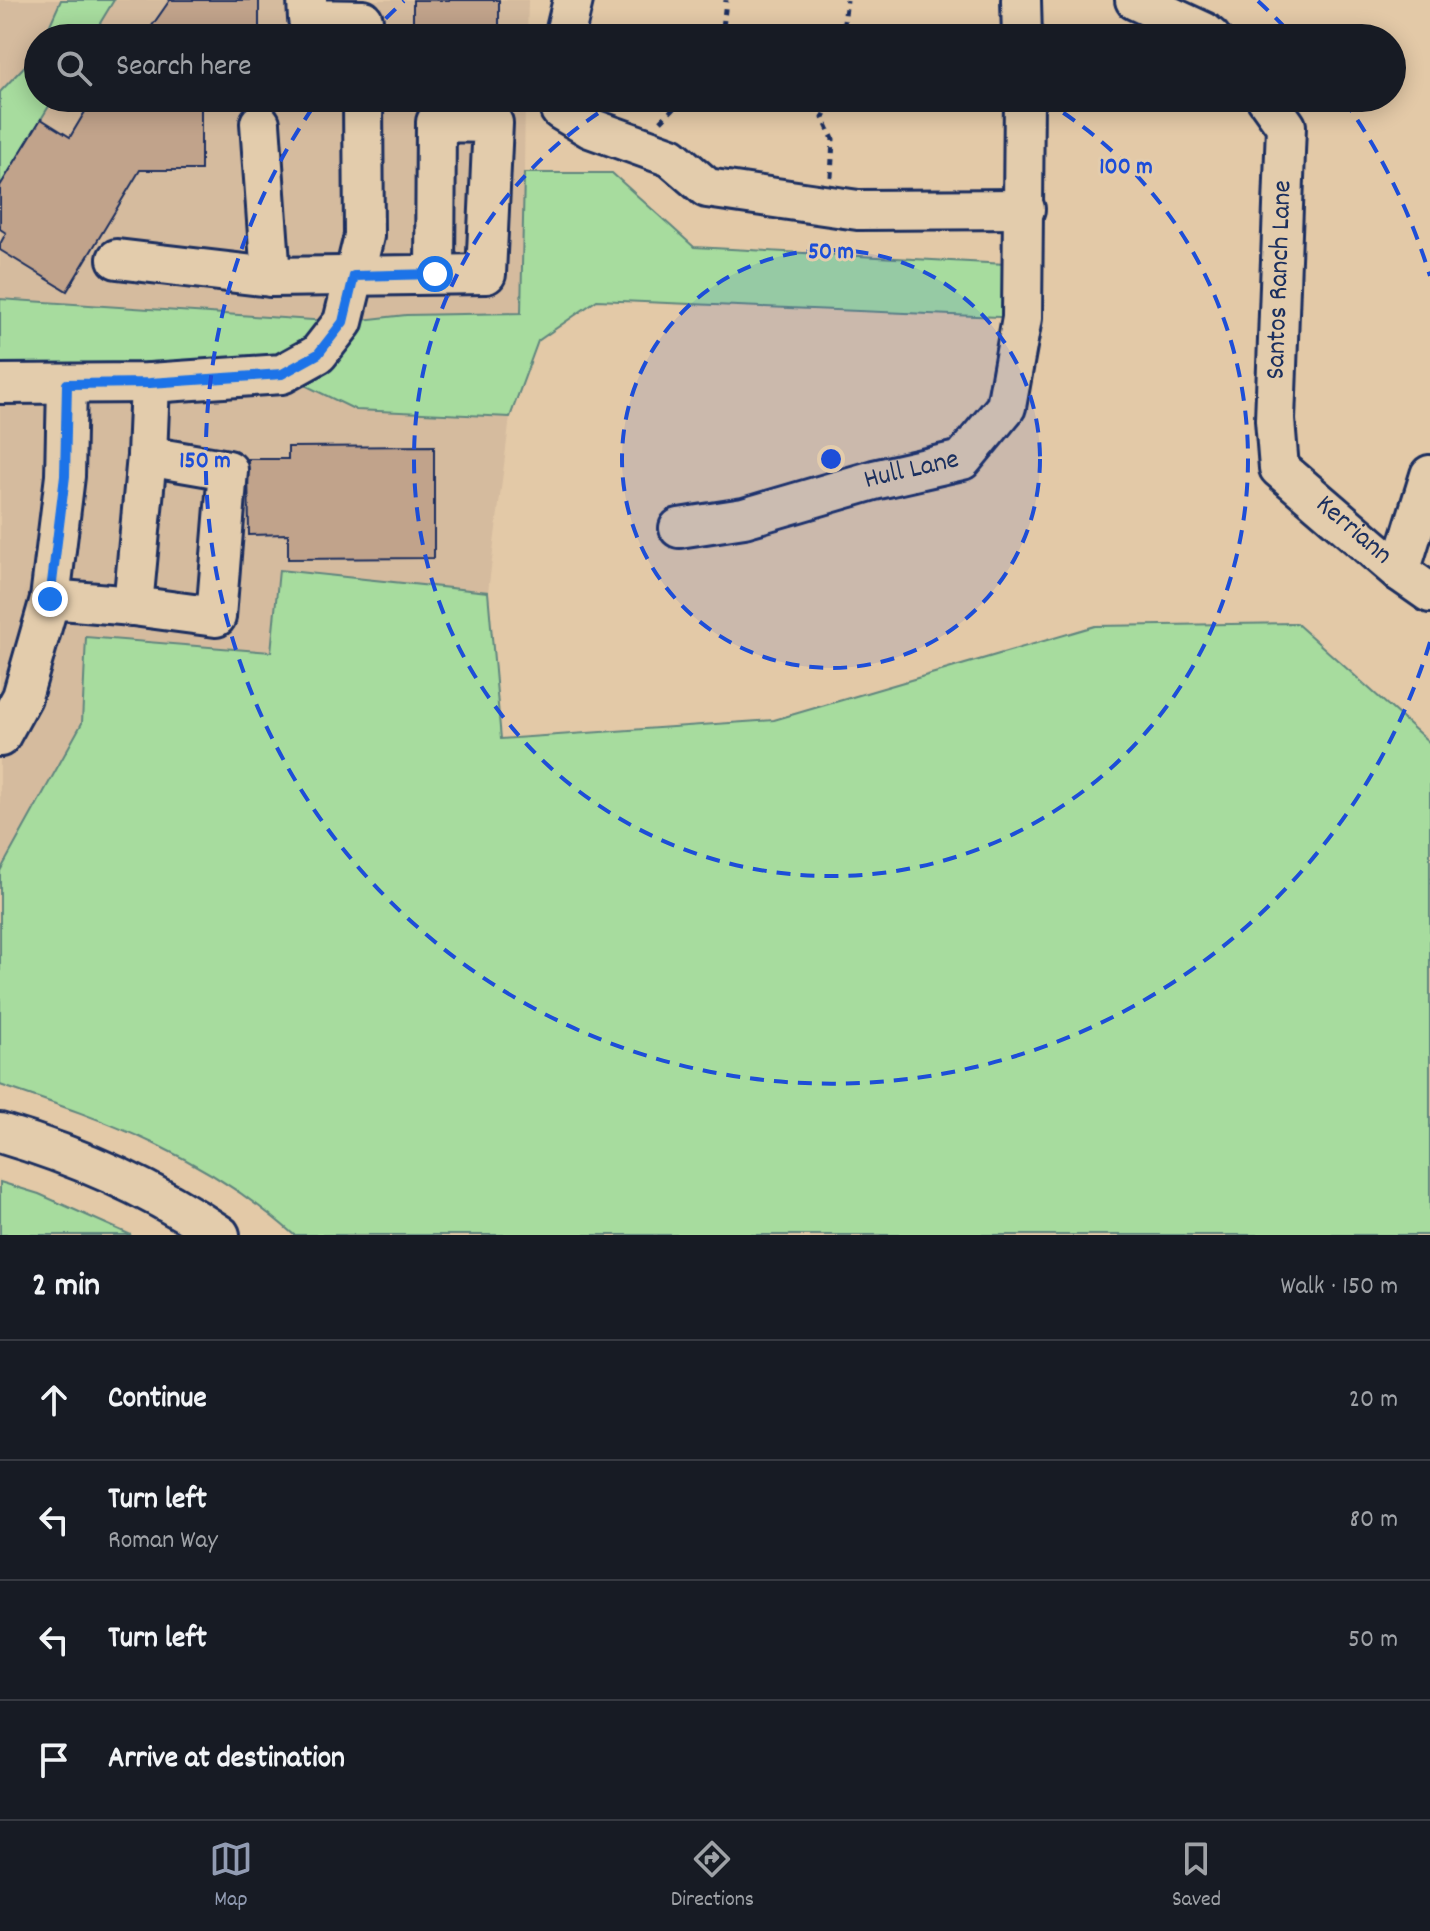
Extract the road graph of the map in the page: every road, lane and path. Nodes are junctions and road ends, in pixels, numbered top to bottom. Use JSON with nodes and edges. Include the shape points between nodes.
{"nodes":[{"id":1,"x":307,"y":0,"type":"edge"},
{"id":2,"x":573,"y":0,"type":"edge"},
{"id":3,"x":726,"y":0,"type":"edge"},
{"id":4,"x":847,"y":0,"type":"edge"},
{"id":5,"x":1021,"y":0,"type":"edge"},
{"id":6,"x":1135,"y":0,"type":"edge"},
{"id":7,"x":363,"y":19,"type":"edge"},
{"id":8,"x":567,"y":24,"type":"edge"},
{"id":9,"x":723,"y":24,"type":"edge"},
{"id":10,"x":844,"y":24,"type":"edge"},
{"id":11,"x":1022,"y":24,"type":"edge"},
{"id":12,"x":1187,"y":24,"type":"edge"},
{"id":13,"x":363,"y":112,"type":"edge"},
{"id":14,"x":563,"y":112,"type":"edge"},
{"id":15,"x":826,"y":112,"type":"edge"},
{"id":16,"x":1024,"y":112,"type":"edge"},
{"id":17,"x":1276,"y":112,"type":"edge"},
{"id":18,"x":260,"y":123,"type":"dead end"},
{"id":19,"x":828,"y":205,"type":"junction"},
{"id":20,"x":1025,"y":209,"type":"junction"},
{"id":21,"x":117,"y":259,"type":"dead end"},
{"id":22,"x":435,"y":274,"type":"dead end"},
{"id":23,"x":354,"y":276,"type":"junction"},
{"id":24,"x":271,"y":277,"type":"junction"},
{"id":25,"x":150,"y":383,"type":"junction"},
{"id":26,"x":0,"y":384,"type":"edge"},
{"id":27,"x":67,"y":384,"type":"junction"},
{"id":28,"x":147,"y":456,"type":"junction"},
{"id":29,"x":1279,"y":468,"type":"joint"},
{"id":30,"x":1430,"y":475,"type":"edge"},
{"id":31,"x":679,"y":528,"type":"dead end"},
{"id":32,"x":1415,"y":583,"type":"edge"},
{"id":33,"x":50,"y":599,"type":"junction"},
{"id":34,"x":133,"y":606,"type":"junction"},
{"id":35,"x":0,"y":737,"type":"edge"},
{"id":36,"x":0,"y":1133,"type":"edge"},
{"id":37,"x":220,"y":1235,"type":"edge"}],
"edges":[{"from":1,"to":7,"type":"street","via":[[308,19]]},
{"from":2,"to":8,"type":"street"},
{"from":3,"to":9,"type":"path"},
{"from":4,"to":10,"type":"path"},
{"from":5,"to":11,"type":"street"},
{"from":6,"to":12,"type":"street"},
{"from":13,"to":23,"type":"street","via":[[364,236]]},
{"from":14,"to":19,"type":"street","via":[[590,128],[671,157],[707,188]]},
{"from":15,"to":19,"type":"path","via":[[823,118],[833,139]]},
{"from":16,"to":20,"type":"street","name":"Hull Lane"},
{"from":17,"to":29,"type":"street","name":"Santos Ranch Lane","via":[[1286,126],[1275,420]]},
{"from":18,"to":24,"type":"street"},
{"from":19,"to":20,"type":"street","via":[[858,210]]},
{"from":20,"to":31,"type":"street","name":"Hull Lane","via":[[1022,318],[1006,407],[962,460],[744,518]]},
{"from":21,"to":24,"type":"street"},
{"from":22,"to":23,"type":"street"},
{"from":23,"to":24,"type":"street"},
{"from":23,"to":25,"type":"street","via":[[343,322],[318,354],[282,374]]},
{"from":25,"to":27,"type":"street"},
{"from":25,"to":28,"type":"street"},
{"from":26,"to":27,"type":"street"},
{"from":27,"to":33,"type":"street","via":[[65,476]]},
{"from":28,"to":34,"type":"street"},
{"from":28,"to":34,"type":"street","via":[[228,470],[216,617]]},
{"from":29,"to":32,"type":"street","name":"Kerriann"},
{"from":30,"to":32,"type":"street"},
{"from":33,"to":34,"type":"street"},
{"from":33,"to":35,"type":"street","via":[[22,697]]},
{"from":36,"to":37,"type":"street","via":[[109,1172]]}]}
